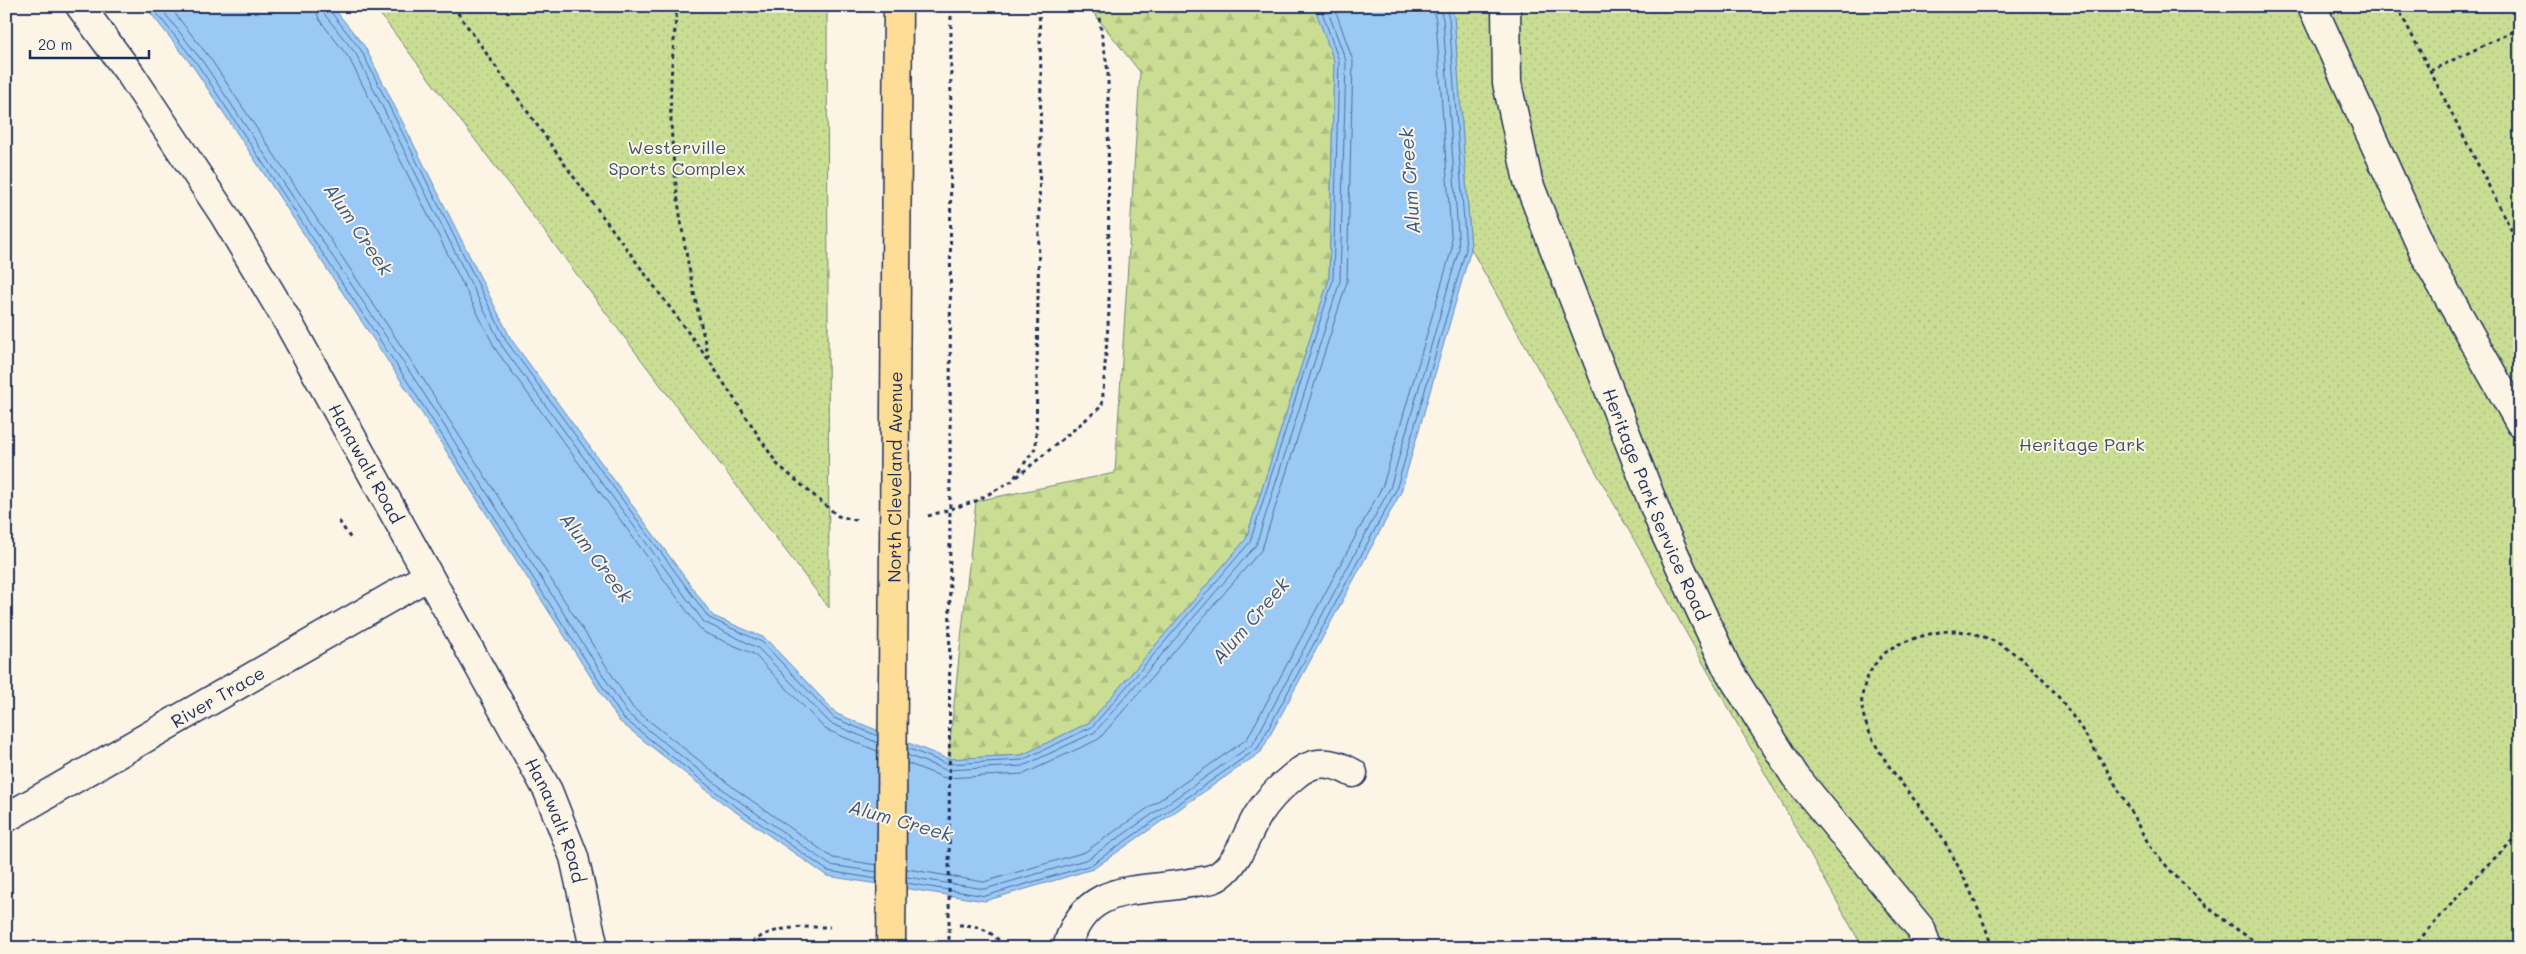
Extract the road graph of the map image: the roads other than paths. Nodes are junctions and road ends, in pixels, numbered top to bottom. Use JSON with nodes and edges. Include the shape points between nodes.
{"nodes":[{"id":1,"x":80,"y":6,"type":"edge"},
{"id":2,"x":898,"y":6,"type":"edge"},
{"id":3,"x":1506,"y":6,"type":"edge"},
{"id":4,"x":2312,"y":6,"type":"edge"},
{"id":5,"x":2520,"y":423,"type":"edge"},
{"id":6,"x":428,"y":576,"type":"junction"},
{"id":7,"x":1353,"y":773,"type":"dead end"},
{"id":8,"x":6,"y":818,"type":"edge"},
{"id":9,"x":594,"y":948,"type":"edge"},
{"id":10,"x":891,"y":948,"type":"edge"},
{"id":11,"x":1067,"y":948,"type":"edge"},
{"id":12,"x":1927,"y":948,"type":"edge"}],
"edges":[{"from":1,"to":6,"type":"street","name":"Hanawalt Road","via":[[131,75],[224,216],[288,322]]},
{"from":2,"to":10,"type":"main road","name":"North Cleveland Avenue","bridge":true},
{"from":3,"to":12,"type":"street","name":"Heritage Park Service Road","via":[[1507,83],[1528,181],[1664,530],[1727,668],[1795,776],[1921,929]]},
{"from":4,"to":5,"type":"street","via":[[2427,259]]},
{"from":6,"to":8,"type":"street","name":"River Trace"},
{"from":6,"to":9,"type":"street","name":"Hanawalt Road","via":[[548,791],[574,857]]},
{"from":7,"to":11,"type":"street","via":[[1335,763],[1303,768],[1274,791],[1231,866],[1218,877],[1117,893],[1088,907],[1070,936]]}]}
